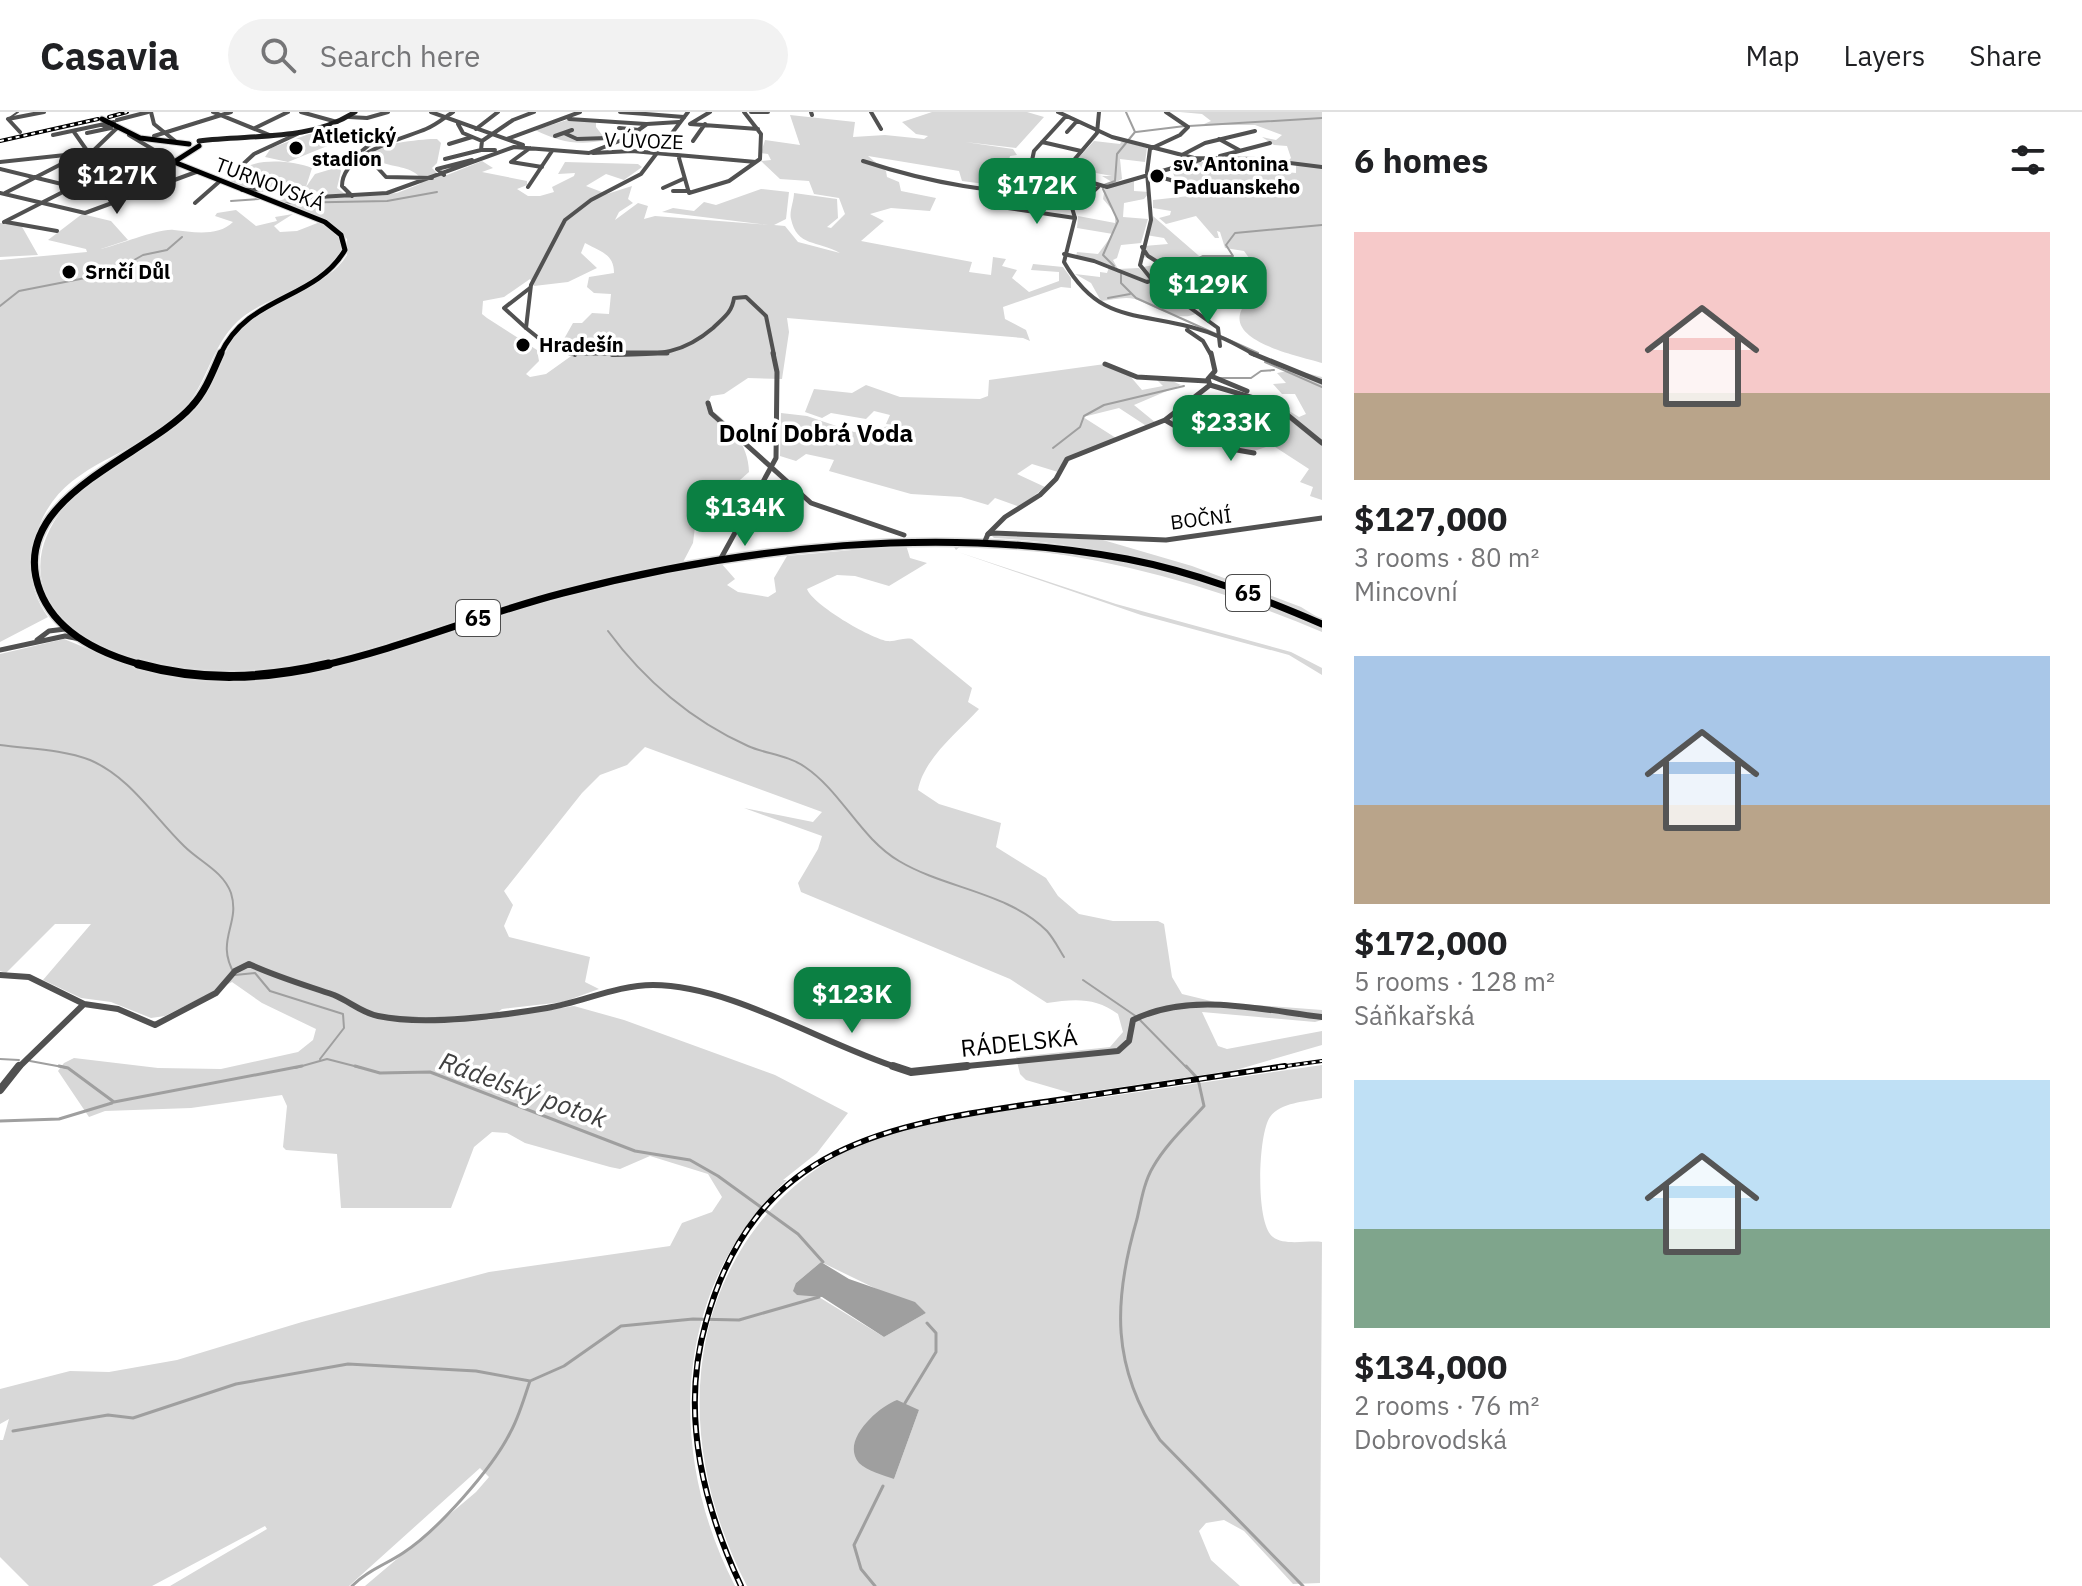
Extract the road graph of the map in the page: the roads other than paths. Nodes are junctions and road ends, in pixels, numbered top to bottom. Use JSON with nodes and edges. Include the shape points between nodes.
{"nodes":[{"id":1,"x":18,"y":112,"type":"edge"},
{"id":2,"x":44,"y":112,"type":"edge"},
{"id":3,"x":150,"y":112,"type":"edge"},
{"id":4,"x":213,"y":112,"type":"edge"},
{"id":5,"x":231,"y":112,"type":"edge"},
{"id":6,"x":288,"y":112,"type":"edge"},
{"id":7,"x":301,"y":112,"type":"edge"},
{"id":8,"x":355,"y":112,"type":"edge"},
{"id":9,"x":388,"y":112,"type":"edge"},
{"id":10,"x":431,"y":112,"type":"edge"},
{"id":11,"x":453,"y":112,"type":"edge"},
{"id":12,"x":498,"y":112,"type":"edge"},
{"id":13,"x":534,"y":112,"type":"edge"},
{"id":14,"x":580,"y":112,"type":"edge"},
{"id":15,"x":620,"y":112,"type":"edge"},
{"id":16,"x":710,"y":112,"type":"edge"},
{"id":17,"x":746,"y":112,"type":"edge"},
{"id":18,"x":768,"y":112,"type":"edge"},
{"id":19,"x":871,"y":112,"type":"edge"},
{"id":20,"x":1099,"y":112,"type":"edge"},
{"id":21,"x":1166,"y":112,"type":"edge"},
{"id":22,"x":1062,"y":113,"type":"edge"},
{"id":23,"x":686,"y":114,"type":"edge"},
{"id":24,"x":224,"y":116,"type":"junction"},
{"id":25,"x":349,"y":117,"type":"junction"},
{"id":26,"x":8,"y":119,"type":"junction"},
{"id":27,"x":442,"y":119,"type":"junction"},
{"id":28,"x":569,"y":119,"type":"junction"},
{"id":29,"x":0,"y":121,"type":"edge"},
{"id":30,"x":1077,"y":121,"type":"junction"},
{"id":31,"x":111,"y":122,"type":"edge"},
{"id":32,"x":337,"y":122,"type":"junction"},
{"id":33,"x":679,"y":122,"type":"junction"},
{"id":34,"x":458,"y":124,"type":"junction"},
{"id":35,"x":647,"y":124,"type":"junction"},
{"id":36,"x":690,"y":124,"type":"junction"},
{"id":37,"x":705,"y":124,"type":"junction"},
{"id":38,"x":97,"y":127,"type":"junction"},
{"id":39,"x":255,"y":128,"type":"junction"},
{"id":40,"x":619,"y":128,"type":"dead end"},
{"id":41,"x":476,"y":129,"type":"junction"},
{"id":42,"x":758,"y":129,"type":"junction"},
{"id":43,"x":881,"y":129,"type":"dead end"},
{"id":44,"x":572,"y":130,"type":"dead end"},
{"id":45,"x":639,"y":130,"type":"junction"},
{"id":46,"x":88,"y":131,"type":"junction"},
{"id":47,"x":1099,"y":131,"type":"junction"},
{"id":48,"x":1255,"y":131,"type":"dead end"},
{"id":49,"x":20,"y":132,"type":"dead end"},
{"id":50,"x":300,"y":132,"type":"junction"},
{"id":51,"x":1067,"y":132,"type":"dead end"},
{"id":52,"x":75,"y":133,"type":"junction"},
{"id":53,"x":166,"y":133,"type":"junction"},
{"id":54,"x":564,"y":133,"type":"junction"},
{"id":55,"x":495,"y":134,"type":"junction"},
{"id":56,"x":602,"y":134,"type":"dead end"},
{"id":57,"x":53,"y":135,"type":"dead end"},
{"id":58,"x":154,"y":136,"type":"dead end"},
{"id":59,"x":272,"y":136,"type":"junction"},
{"id":60,"x":368,"y":136,"type":"dead end"},
{"id":61,"x":555,"y":136,"type":"dead end"},
{"id":62,"x":472,"y":137,"type":"junction"},
{"id":63,"x":607,"y":138,"type":"junction"},
{"id":64,"x":507,"y":139,"type":"junction"},
{"id":65,"x":1219,"y":139,"type":"junction"},
{"id":66,"x":175,"y":141,"type":"dead end"},
{"id":67,"x":482,"y":141,"type":"junction"},
{"id":68,"x":693,"y":141,"type":"dead end"},
{"id":69,"x":1042,"y":142,"type":"junction"},
{"id":70,"x":201,"y":143,"type":"joint"},
{"id":71,"x":617,"y":143,"type":"junction"},
{"id":72,"x":1270,"y":143,"type":"dead end"},
{"id":73,"x":449,"y":144,"type":"dead end"},
{"id":74,"x":523,"y":145,"type":"junction"},
{"id":75,"x":191,"y":146,"type":"junction"},
{"id":76,"x":514,"y":147,"type":"junction"},
{"id":77,"x":532,"y":147,"type":"junction"},
{"id":78,"x":1152,"y":148,"type":"junction"},
{"id":79,"x":481,"y":150,"type":"junction"},
{"id":80,"x":1239,"y":150,"type":"junction"},
{"id":81,"x":552,"y":151,"type":"junction"},
{"id":82,"x":1081,"y":151,"type":"junction"},
{"id":83,"x":88,"y":152,"type":"junction"},
{"id":84,"x":589,"y":153,"type":"junction"},
{"id":85,"x":1274,"y":153,"type":"dead end"},
{"id":86,"x":80,"y":154,"type":"junction"},
{"id":87,"x":366,"y":155,"type":"junction"},
{"id":88,"x":654,"y":155,"type":"junction"},
{"id":89,"x":1182,"y":155,"type":"junction"},
{"id":90,"x":484,"y":158,"type":"junction"},
{"id":91,"x":679,"y":158,"type":"junction"},
{"id":92,"x":1218,"y":158,"type":"junction"},
{"id":93,"x":445,"y":159,"type":"dead end"},
{"id":94,"x":1203,"y":159,"type":"junction"},
{"id":95,"x":863,"y":161,"type":"dead end"},
{"id":96,"x":1273,"y":161,"type":"junction"},
{"id":97,"x":0,"y":162,"type":"edge"},
{"id":98,"x":174,"y":162,"type":"junction"},
{"id":99,"x":756,"y":162,"type":"junction"},
{"id":100,"x":352,"y":166,"type":"junction"},
{"id":101,"x":240,"y":167,"type":"dead end"},
{"id":102,"x":542,"y":167,"type":"junction"},
{"id":103,"x":1322,"y":167,"type":"edge"},
{"id":104,"x":110,"y":168,"type":"junction"},
{"id":105,"x":0,"y":172,"type":"edge"},
{"id":106,"x":196,"y":172,"type":"junction"},
{"id":107,"x":1062,"y":173,"type":"junction"},
{"id":108,"x":1149,"y":174,"type":"junction"},
{"id":109,"x":444,"y":175,"type":"junction"},
{"id":110,"x":35,"y":178,"type":"junction"},
{"id":111,"x":434,"y":178,"type":"junction"},
{"id":112,"x":125,"y":179,"type":"junction"},
{"id":113,"x":683,"y":179,"type":"junction"},
{"id":114,"x":220,"y":181,"type":"junction"},
{"id":115,"x":1174,"y":181,"type":"dead end"},
{"id":116,"x":73,"y":187,"type":"junction"},
{"id":117,"x":528,"y":187,"type":"dead end"},
{"id":118,"x":1098,"y":187,"type":"junction"},
{"id":119,"x":663,"y":188,"type":"dead end"},
{"id":120,"x":242,"y":190,"type":"junction"},
{"id":121,"x":1067,"y":190,"type":"junction"},
{"id":122,"x":673,"y":191,"type":"dead end"},
{"id":123,"x":689,"y":192,"type":"junction"},
{"id":124,"x":2,"y":193,"type":"edge"},
{"id":125,"x":144,"y":193,"type":"junction"},
{"id":126,"x":352,"y":196,"type":"junction"},
{"id":127,"x":123,"y":199,"type":"junction"},
{"id":128,"x":43,"y":203,"type":"junction"},
{"id":129,"x":195,"y":203,"type":"dead end"},
{"id":130,"x":1071,"y":204,"type":"junction"},
{"id":131,"x":1001,"y":207,"type":"dead end"},
{"id":132,"x":1075,"y":218,"type":"junction"},
{"id":133,"x":2,"y":222,"type":"edge"},
{"id":134,"x":57,"y":231,"type":"dead end"},
{"id":135,"x":1142,"y":247,"type":"junction"},
{"id":136,"x":1064,"y":254,"type":"junction"},
{"id":137,"x":1153,"y":281,"type":"junction"},
{"id":138,"x":530,"y":288,"type":"junction"},
{"id":139,"x":1139,"y":319,"type":"junction"},
{"id":140,"x":526,"y":328,"type":"junction"},
{"id":141,"x":1219,"y":334,"type":"junction"},
{"id":142,"x":1220,"y":346,"type":"dead end"},
{"id":143,"x":1105,"y":364,"type":"dead end"},
{"id":144,"x":1210,"y":381,"type":"junction"},
{"id":145,"x":1322,"y":382,"type":"edge"},
{"id":146,"x":1247,"y":391,"type":"dead end"},
{"id":147,"x":708,"y":403,"type":"dead end"},
{"id":148,"x":1165,"y":420,"type":"junction"},
{"id":149,"x":1322,"y":443,"type":"edge"},
{"id":150,"x":1254,"y":453,"type":"dead end"},
{"id":151,"x":771,"y":468,"type":"junction"},
{"id":152,"x":1322,"y":518,"type":"edge"},
{"id":153,"x":904,"y":535,"type":"dead end"},
{"id":154,"x":986,"y":537,"type":"junction"},
{"id":155,"x":720,"y":560,"type":"junction"},
{"id":156,"x":52,"y":616,"type":"junction"},
{"id":157,"x":1322,"y":624,"type":"edge"},
{"id":158,"x":65,"y":629,"type":"junction"},
{"id":159,"x":50,"y":635,"type":"junction"},
{"id":160,"x":80,"y":639,"type":"junction"},
{"id":161,"x":0,"y":650,"type":"edge"},
{"id":162,"x":0,"y":975,"type":"edge"},
{"id":163,"x":84,"y":1004,"type":"junction"},
{"id":164,"x":1322,"y":1017,"type":"edge"},
{"id":165,"x":0,"y":1090,"type":"edge"}],
"edges":[{"from":1,"to":26,"type":"street"},
{"from":2,"to":26,"type":"street"},
{"from":3,"to":31,"type":"street"},
{"from":3,"to":53,"type":"street","via":[[154,124]]},
{"from":4,"to":24,"type":"street"},
{"from":5,"to":24,"type":"street"},
{"from":6,"to":39,"type":"street"},
{"from":7,"to":32,"type":"street"},
{"from":8,"to":25,"type":"main road"},
{"from":9,"to":25,"type":"street"},
{"from":10,"to":27,"type":"street","name":"V ÚVOZE"},
{"from":11,"to":27,"type":"street"},
{"from":12,"to":41,"type":"street"},
{"from":13,"to":55,"type":"street","via":[[515,116]]},
{"from":14,"to":28,"type":"street"},
{"from":15,"to":23,"type":"street"},
{"from":16,"to":36,"type":"street"},
{"from":17,"to":18,"type":"street"},
{"from":17,"to":42,"type":"street"},
{"from":19,"to":43,"type":"street"},
{"from":20,"to":47,"type":"street"},
{"from":21,"to":78,"type":"street","via":[[1187,130]]},
{"from":22,"to":30,"type":"street"},
{"from":22,"to":69,"type":"street"},
{"from":23,"to":33,"type":"street"},
{"from":24,"to":39,"type":"street"},
{"from":24,"to":53,"type":"street"},
{"from":25,"to":32,"type":"main road"},
{"from":26,"to":29,"type":"street"},
{"from":26,"to":49,"type":"street"},
{"from":27,"to":34,"type":"street","name":"V ÚVOZE"},
{"from":27,"to":87,"type":"street","via":[[386,141]]},
{"from":28,"to":35,"type":"street"},
{"from":28,"to":64,"type":"street"},
{"from":30,"to":47,"type":"street"},
{"from":30,"to":51,"type":"street"},
{"from":31,"to":38,"type":"street"},
{"from":31,"to":75,"type":"main road","via":[[153,140]]},
{"from":31,"to":83,"type":"street","via":[[111,135]]},
{"from":31,"to":98,"type":"street"},
{"from":32,"to":50,"type":"main road"},
{"from":33,"to":35,"type":"street"},
{"from":33,"to":36,"type":"street"},
{"from":33,"to":88,"type":"street"},
{"from":34,"to":41,"type":"street","name":"V ÚVOZE"},
{"from":34,"to":62,"type":"street"},
{"from":35,"to":45,"type":"street"},
{"from":36,"to":37,"type":"street"},
{"from":37,"to":42,"type":"street"},
{"from":37,"to":68,"type":"street"},
{"from":38,"to":46,"type":"street"},
{"from":38,"to":46,"type":"street","via":[[111,128]]},
{"from":39,"to":59,"type":"street"},
{"from":40,"to":45,"type":"street"},
{"from":41,"to":55,"type":"street","name":"V ÚVOZE"},
{"from":42,"to":99,"type":"street","via":[[763,140]]},
{"from":44,"to":54,"type":"street"},
{"from":45,"to":71,"type":"street"},
{"from":46,"to":52,"type":"street"},
{"from":47,"to":78,"type":"street"},
{"from":47,"to":82,"type":"street"},
{"from":48,"to":65,"type":"street"},
{"from":50,"to":59,"type":"main road"},
{"from":50,"to":101,"type":"street","via":[[254,154]]},
{"from":52,"to":57,"type":"street"},
{"from":52,"to":83,"type":"street"},
{"from":53,"to":58,"type":"street"},
{"from":53,"to":66,"type":"street"},
{"from":54,"to":61,"type":"street"},
{"from":54,"to":63,"type":"street","via":[[577,139]]},
{"from":55,"to":64,"type":"street","name":"V ÚVOZE"},
{"from":55,"to":67,"type":"street"},
{"from":56,"to":63,"type":"street"},
{"from":59,"to":70,"type":"main road"},
{"from":60,"to":100,"type":"street","via":[[375,140],[351,160]]},
{"from":62,"to":67,"type":"street"},
{"from":62,"to":73,"type":"street"},
{"from":63,"to":71,"type":"street"},
{"from":64,"to":74,"type":"street","name":"V ÚVOZE"},
{"from":65,"to":80,"type":"street"},
{"from":65,"to":89,"type":"street"},
{"from":67,"to":79,"type":"street"},
{"from":69,"to":82,"type":"street"},
{"from":69,"to":107,"type":"street","via":[[1030,170]]},
{"from":70,"to":75,"type":"main road","name":"TURNOVSKÁ"},
{"from":71,"to":84,"type":"street"},
{"from":72,"to":80,"type":"street"},
{"from":74,"to":76,"type":"street"},
{"from":74,"to":77,"type":"street","name":"V ÚVOZE"},
{"from":75,"to":98,"type":"main road","name":"TURNOVSKÁ"},
{"from":76,"to":79,"type":"street"},
{"from":76,"to":90,"type":"street"},
{"from":77,"to":81,"type":"street","name":"V ÚVOZE"},
{"from":77,"to":102,"type":"street","via":[[511,162]]},
{"from":78,"to":89,"type":"street"},
{"from":78,"to":108,"type":"street"},
{"from":79,"to":93,"type":"street"},
{"from":80,"to":92,"type":"street"},
{"from":81,"to":84,"type":"street","name":"V ÚVOZE"},
{"from":81,"to":102,"type":"street"},
{"from":82,"to":107,"type":"street"},
{"from":83,"to":86,"type":"street"},
{"from":83,"to":104,"type":"street"},
{"from":84,"to":88,"type":"street","name":"V ÚVOZE"},
{"from":85,"to":96,"type":"street"},
{"from":86,"to":97,"type":"street"},
{"from":86,"to":110,"type":"street"},
{"from":87,"to":100,"type":"street"},
{"from":87,"to":111,"type":"street","via":[[386,177]]},
{"from":88,"to":91,"type":"street","name":"V ÚVOZE"},
{"from":88,"to":138,"type":"street","via":[[641,174],[568,217]]},
{"from":89,"to":94,"type":"street"},
{"from":90,"to":109,"type":"street"},
{"from":90,"to":109,"type":"street","via":[[437,169]]},
{"from":91,"to":99,"type":"street","name":"V ÚVOZE"},
{"from":91,"to":113,"type":"street"},
{"from":92,"to":94,"type":"street"},
{"from":92,"to":96,"type":"street"},
{"from":94,"to":108,"type":"street"},
{"from":95,"to":121,"type":"street","via":[[947,180],[1050,194]]},
{"from":96,"to":103,"type":"street"},
{"from":98,"to":106,"type":"main road","name":"TURNOVSKÁ","number":"65"},
{"from":98,"to":112,"type":"street"},
{"from":99,"to":123,"type":"street","via":[[729,181]]},
{"from":100,"to":126,"type":"street","via":[[342,179]]},
{"from":102,"to":117,"type":"street"},
{"from":104,"to":112,"type":"street"},
{"from":104,"to":116,"type":"street"},
{"from":105,"to":110,"type":"street"},
{"from":106,"to":114,"type":"main road","name":"TURNOVSKÁ","number":"65"},
{"from":106,"to":125,"type":"street"},
{"from":107,"to":118,"type":"street"},
{"from":107,"to":121,"type":"street"},
{"from":108,"to":115,"type":"street"},
{"from":108,"to":118,"type":"street"},
{"from":108,"to":135,"type":"street","via":[[1151,215]]},
{"from":109,"to":111,"type":"street"},
{"from":110,"to":116,"type":"street"},
{"from":110,"to":124,"type":"street"},
{"from":111,"to":126,"type":"street","via":[[387,193]]},
{"from":112,"to":125,"type":"street"},
{"from":113,"to":119,"type":"street"},
{"from":113,"to":123,"type":"street"},
{"from":114,"to":120,"type":"main road","name":"TURNOVSKÁ","number":"65"},
{"from":114,"to":129,"type":"street"},
{"from":116,"to":127,"type":"street"},
{"from":116,"to":128,"type":"street"},
{"from":118,"to":130,"type":"street","via":[[1081,203]]},
{"from":120,"to":126,"type":"street","via":[[276,187],[319,197]]},
{"from":120,"to":156,"type":"main road","name":"TURNOVSKÁ","number":"65","via":[[320,220],[338,232],[345,250],[332,269],[242,320],[193,406],[89,478],[56,511],[35,564]]},
{"from":121,"to":130,"type":"street"},
{"from":122,"to":123,"type":"street"},
{"from":124,"to":128,"type":"street"},
{"from":125,"to":127,"type":"street"},
{"from":127,"to":128,"type":"street","via":[[85,213]]},
{"from":128,"to":133,"type":"street"},
{"from":130,"to":132,"type":"street"},
{"from":131,"to":132,"type":"street"},
{"from":132,"to":136,"type":"street"},
{"from":133,"to":134,"type":"street"},
{"from":135,"to":137,"type":"street","via":[[1140,265]]},
{"from":135,"to":137,"type":"street","via":[[1175,273]]},
{"from":136,"to":137,"type":"street"},
{"from":136,"to":139,"type":"street","via":[[1066,267],[1096,302],[1114,314]]},
{"from":137,"to":141,"type":"street","via":[[1197,310]]},
{"from":138,"to":140,"type":"street"},
{"from":138,"to":140,"type":"street","via":[[504,308]]},
{"from":139,"to":141,"type":"street"},
{"from":139,"to":144,"type":"street","via":[[1197,335],[1215,361]]},
{"from":140,"to":151,"type":"street","via":[[576,355],[678,352],[713,328],[732,310],[732,300],[742,296],[766,316],[776,383],[777,448]]},
{"from":141,"to":142,"type":"street"},
{"from":141,"to":145,"type":"street","via":[[1266,361]]},
{"from":143,"to":144,"type":"street","via":[[1137,377]]},
{"from":144,"to":146,"type":"street"},
{"from":144,"to":148,"type":"street"},
{"from":144,"to":149,"type":"street","via":[[1274,404]]},
{"from":147,"to":151,"type":"street","via":[[711,413]]},
{"from":148,"to":150,"type":"street","via":[[1206,444],[1219,442]]},
{"from":148,"to":154,"type":"street","via":[[1067,459],[1040,495],[1005,517]]},
{"from":151,"to":153,"type":"street","via":[[814,504]]},
{"from":151,"to":155,"type":"street"},
{"from":152,"to":154,"type":"street","name":"BOČNÍ","via":[[1166,540]]},
{"from":154,"to":155,"type":"main road","number":"65"},
{"from":154,"to":157,"type":"main road","number":"65","via":[[1155,565],[1248,593]]},
{"from":155,"to":160,"type":"main road","number":"65","via":[[560,593],[326,666],[279,674],[217,678],[167,673],[118,659]]},
{"from":156,"to":158,"type":"main road","number":"65"},
{"from":156,"to":159,"type":"street"},
{"from":158,"to":159,"type":"street"},
{"from":158,"to":160,"type":"main road","number":"65"},
{"from":159,"to":160,"type":"street"},
{"from":159,"to":161,"type":"street"},
{"from":162,"to":163,"type":"street","via":[[29,977]]},
{"from":163,"to":164,"type":"street","name":"RÁDELSKÁ","via":[[160,1024],[216,993],[249,964],[387,1018],[448,1018],[568,1004],[638,986],[684,989],[752,1009],[911,1072],[1118,1051],[1129,1041],[1133,1020],[1176,1004]]},
{"from":163,"to":165,"type":"street"}]}
